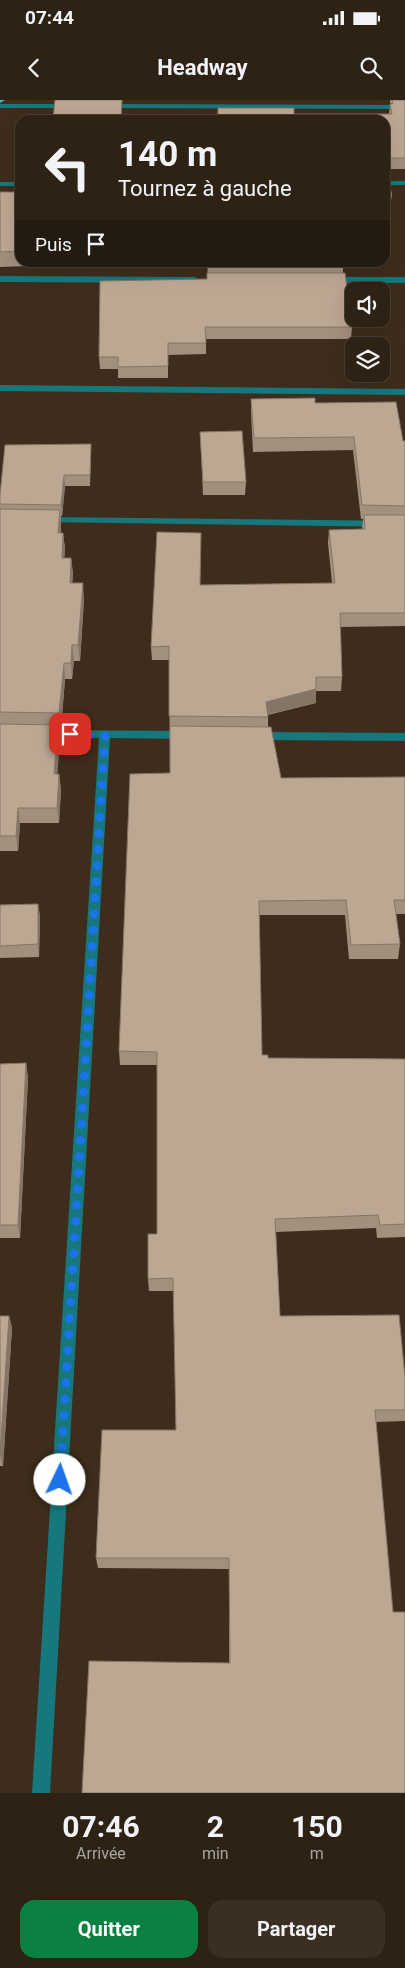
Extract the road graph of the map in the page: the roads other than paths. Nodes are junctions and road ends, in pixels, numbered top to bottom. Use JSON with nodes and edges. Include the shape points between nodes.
{"nodes":[{"id":1,"x":0,"y":106,"type":"edge"},
{"id":2,"x":79,"y":106,"type":"edge"},
{"id":3,"x":99,"y":106,"type":"edge"},
{"id":4,"x":405,"y":107,"type":"edge"},
{"id":5,"x":390,"y":183,"type":"edge"},
{"id":6,"x":405,"y":183,"type":"edge"},
{"id":7,"x":0,"y":184,"type":"edge"},
{"id":8,"x":15,"y":184,"type":"edge"},
{"id":9,"x":0,"y":279,"type":"edge"},
{"id":10,"x":208,"y":280,"type":"edge"},
{"id":11,"x":316,"y":280,"type":"edge"},
{"id":12,"x":405,"y":280,"type":"edge"},
{"id":13,"x":0,"y":388,"type":"edge"},
{"id":14,"x":405,"y":392,"type":"edge"},
{"id":15,"x":30,"y":520,"type":"edge"},
{"id":16,"x":405,"y":524,"type":"edge"},
{"id":17,"x":29,"y":734,"type":"edge"},
{"id":18,"x":105,"y":735,"type":"junction"},
{"id":19,"x":192,"y":735,"type":"edge"},
{"id":20,"x":240,"y":736,"type":"edge"},
{"id":21,"x":405,"y":737,"type":"edge"},
{"id":22,"x":41,"y":1793,"type":"edge"}],
"edges":[{"from":1,"to":2,"type":"street"},
{"from":3,"to":4,"type":"street"},
{"from":5,"to":6,"type":"street"},
{"from":7,"to":8,"type":"street"},
{"from":9,"to":10,"type":"street"},
{"from":11,"to":12,"type":"street"},
{"from":13,"to":14,"type":"street"},
{"from":15,"to":16,"type":"street"},
{"from":17,"to":18,"type":"street"},
{"from":18,"to":19,"type":"street"},
{"from":18,"to":22,"type":"street"},
{"from":20,"to":21,"type":"street"}]}
